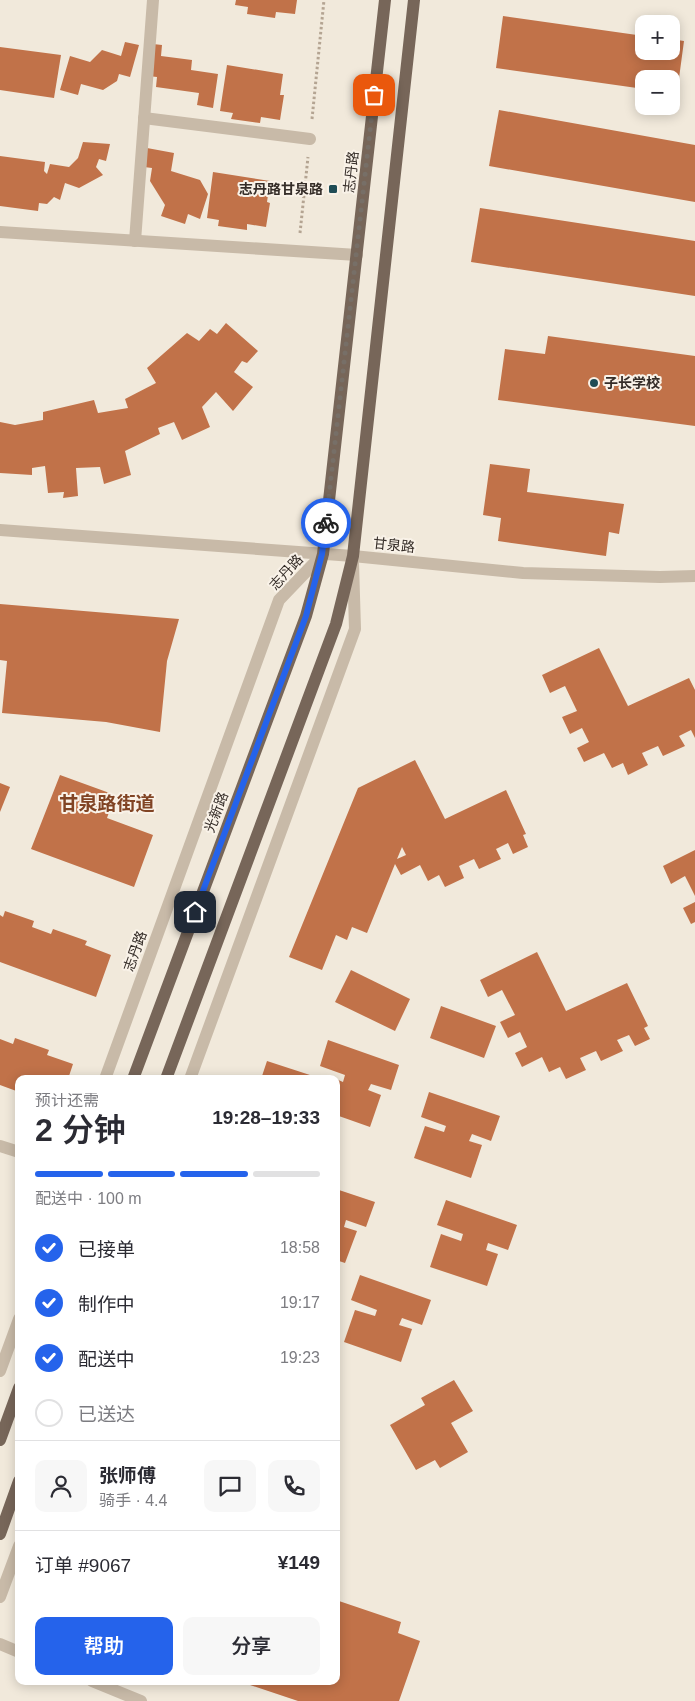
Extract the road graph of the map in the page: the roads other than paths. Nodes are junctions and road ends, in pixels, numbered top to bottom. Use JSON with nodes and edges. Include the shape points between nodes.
{"nodes":[{"id":1,"x":153,"y":0,"type":"edge"},
{"id":2,"x":385,"y":0,"type":"edge"},
{"id":3,"x":414,"y":0,"type":"edge"},
{"id":4,"x":144,"y":118,"type":"junction"},
{"id":5,"x":310,"y":139,"type":"dead end"},
{"id":6,"x":0,"y":232,"type":"edge"},
{"id":7,"x":134,"y":240,"type":"junction"},
{"id":8,"x":357,"y":255,"type":"junction"},
{"id":9,"x":0,"y":530,"type":"edge"},
{"id":10,"x":322,"y":554,"type":"junction"},
{"id":11,"x":353,"y":556,"type":"junction"},
{"id":12,"x":695,"y":576,"type":"edge"},
{"id":13,"x":106,"y":1075,"type":"edge"},
{"id":14,"x":134,"y":1075,"type":"edge"},
{"id":15,"x":167,"y":1075,"type":"edge"},
{"id":16,"x":191,"y":1075,"type":"edge"},
{"id":17,"x":0,"y":1146,"type":"edge"},
{"id":18,"x":15,"y":1151,"type":"edge"},
{"id":19,"x":15,"y":1330,"type":"edge"},
{"id":20,"x":0,"y":1371,"type":"edge"},
{"id":21,"x":15,"y":1399,"type":"edge"},
{"id":22,"x":0,"y":1440,"type":"edge"},
{"id":23,"x":15,"y":1492,"type":"edge"},
{"id":24,"x":0,"y":1534,"type":"edge"},
{"id":25,"x":15,"y":1557,"type":"edge"},
{"id":26,"x":0,"y":1597,"type":"edge"},
{"id":27,"x":0,"y":1644,"type":"edge"},
{"id":28,"x":15,"y":1650,"type":"edge"},
{"id":29,"x":102,"y":1685,"type":"edge"},
{"id":30,"x":142,"y":1701,"type":"edge"}],
"edges":[{"from":1,"to":4,"type":"street"},
{"from":2,"to":8,"type":"main road","name":"志丹路"},
{"from":3,"to":11,"type":"main road"},
{"from":4,"to":5,"type":"street"},
{"from":4,"to":7,"type":"street"},
{"from":6,"to":7,"type":"street"},
{"from":7,"to":8,"type":"street"},
{"from":8,"to":10,"type":"main road","name":"志丹路"},
{"from":9,"to":10,"type":"street","name":"甘泉路"},
{"from":10,"to":11,"type":"street","name":"甘泉路"},
{"from":10,"to":13,"type":"street","name":"志丹路","via":[[279,600]]},
{"from":10,"to":14,"type":"main road","name":"光新路","via":[[306,616]]},
{"from":11,"to":12,"type":"street","name":"甘泉路","via":[[523,573]]},
{"from":11,"to":15,"type":"main road","via":[[336,624]]},
{"from":11,"to":16,"type":"street","via":[[355,629]]},
{"from":17,"to":18,"type":"street"},
{"from":19,"to":20,"type":"street"},
{"from":21,"to":22,"type":"main road"},
{"from":23,"to":24,"type":"main road"},
{"from":25,"to":26,"type":"street"},
{"from":27,"to":28,"type":"street"},
{"from":29,"to":30,"type":"street"}]}
